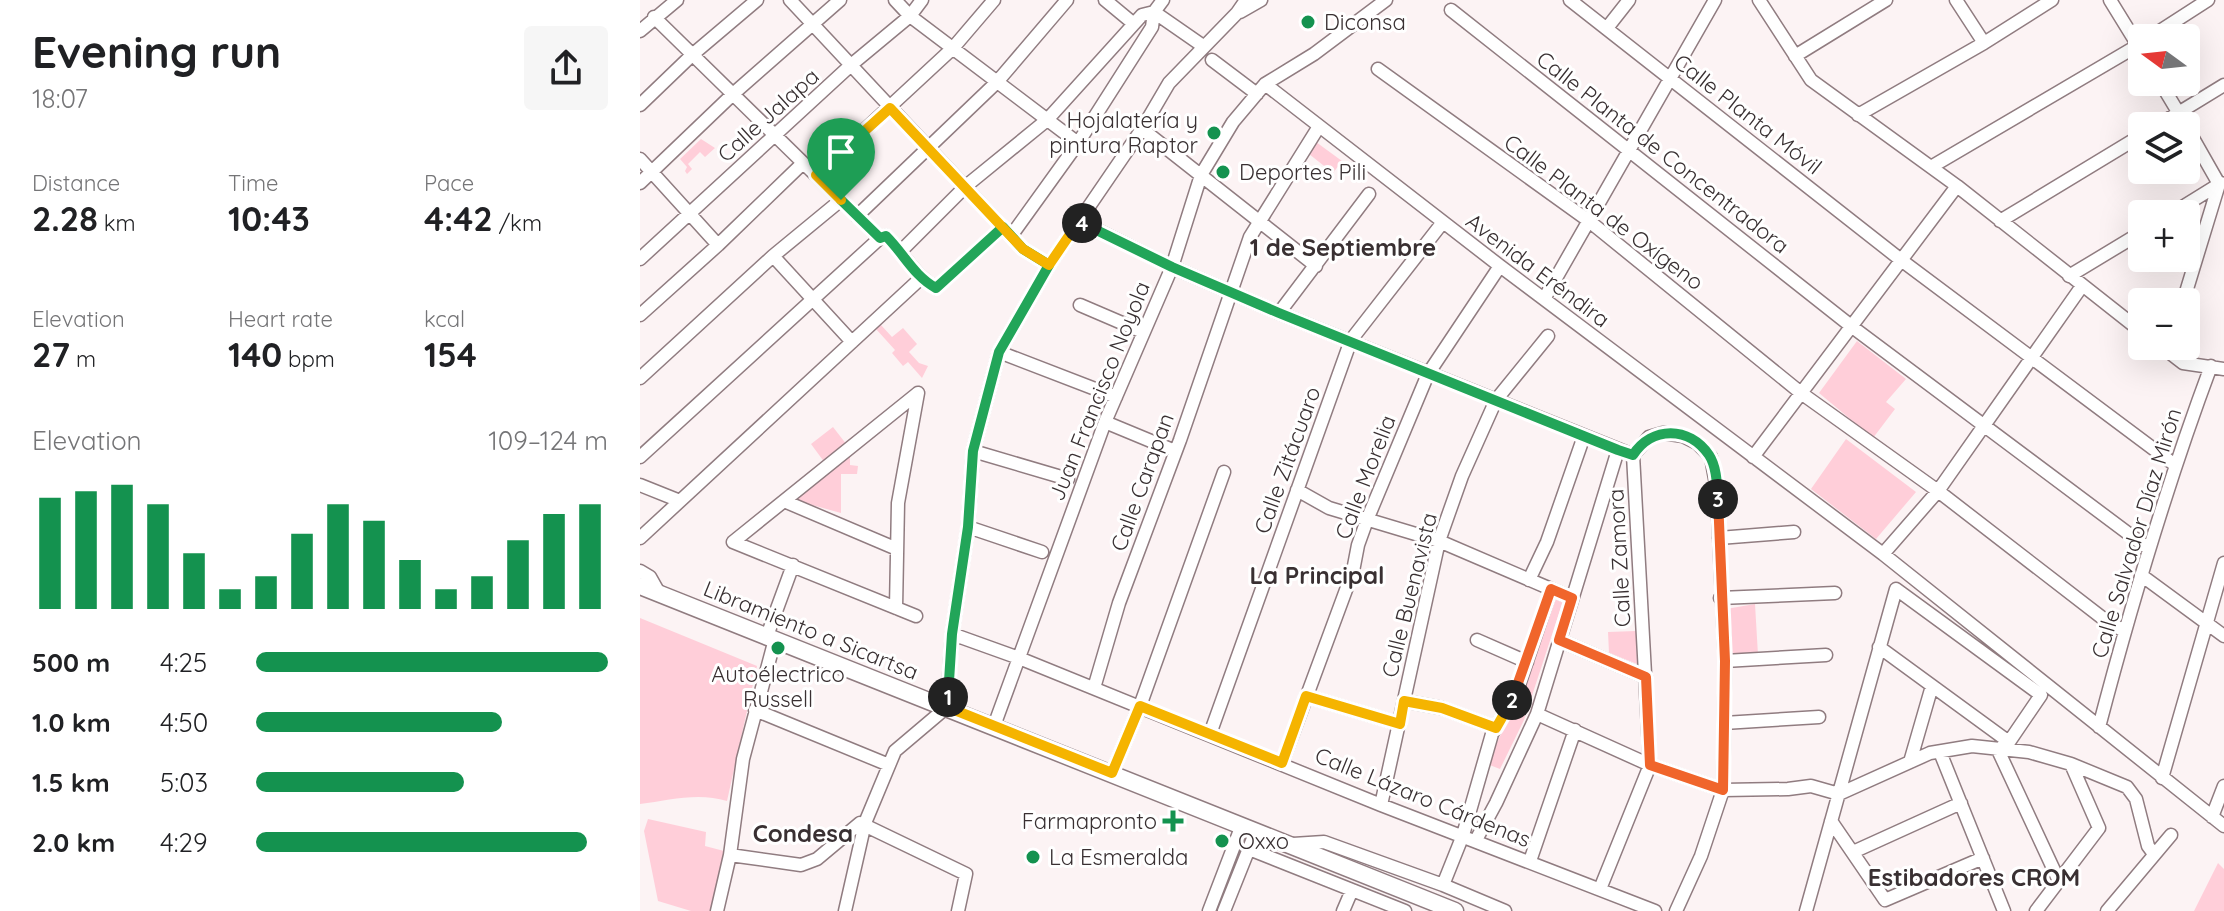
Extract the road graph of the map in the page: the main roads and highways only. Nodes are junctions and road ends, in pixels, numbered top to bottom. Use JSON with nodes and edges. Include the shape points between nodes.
{"nodes":[{"id":1,"x":640,"y":586,"type":"edge"},
{"id":2,"x":1455,"y":911,"type":"edge"}],
"edges":[{"from":1,"to":2,"type":"main road","name":"Libramiento a Sicartsa"}]}
